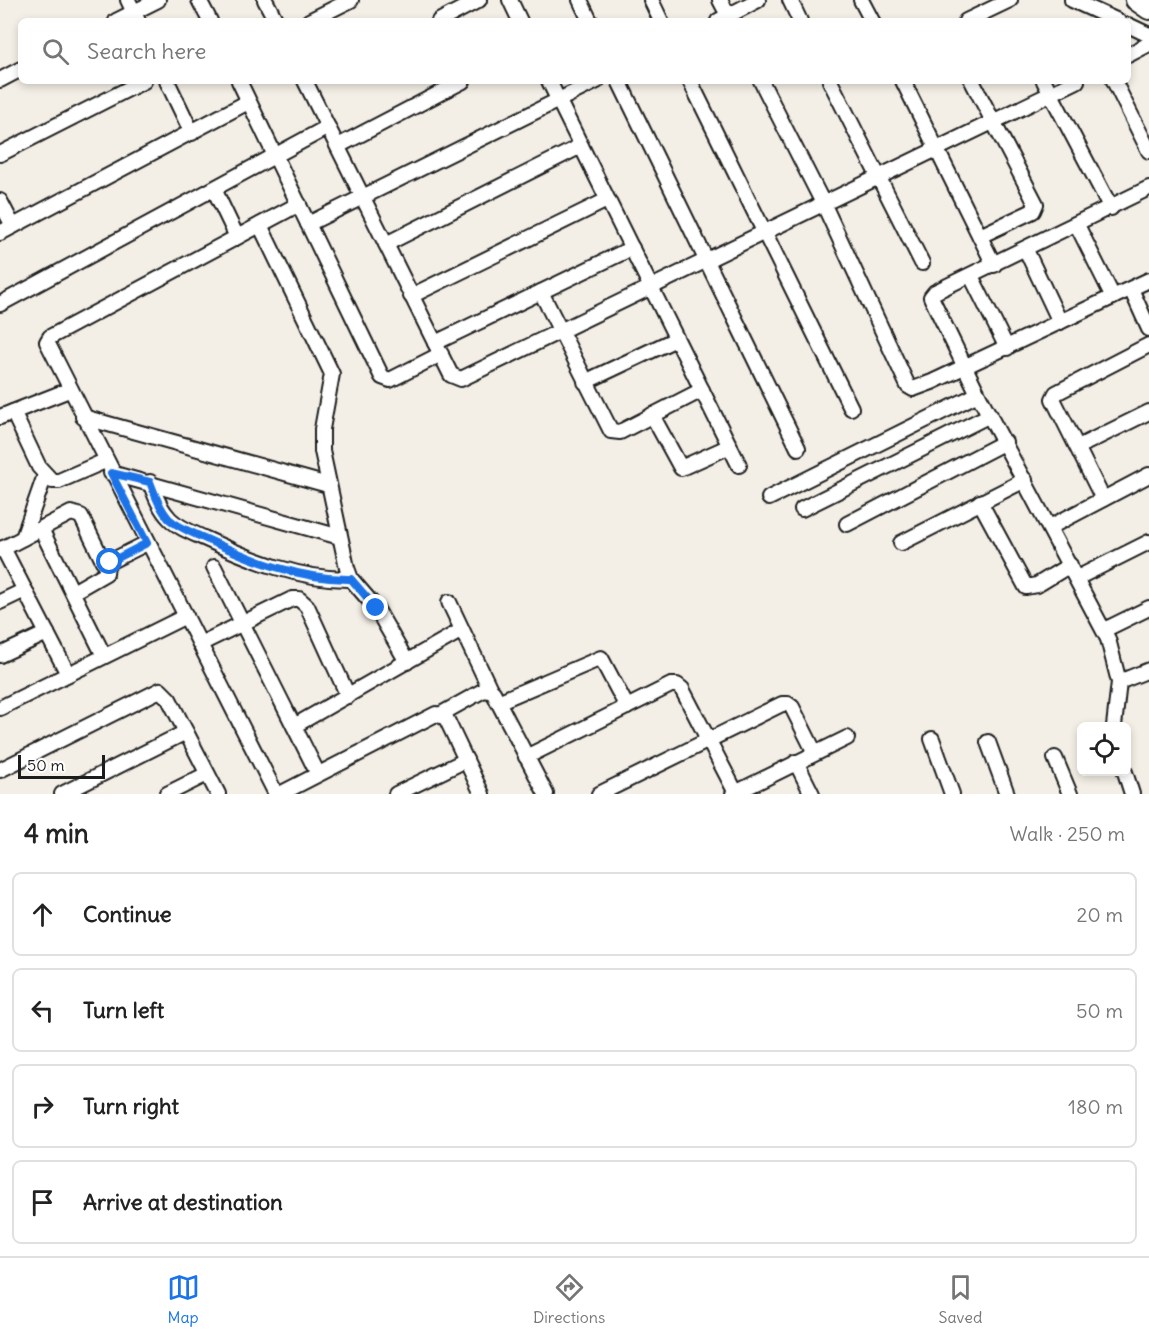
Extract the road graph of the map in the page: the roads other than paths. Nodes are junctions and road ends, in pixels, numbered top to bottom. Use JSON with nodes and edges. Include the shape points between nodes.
{"nodes":[{"id":1,"x":158,"y":0,"type":"edge"},
{"id":2,"x":199,"y":0,"type":"edge"},
{"id":3,"x":265,"y":0,"type":"edge"},
{"id":4,"x":351,"y":0,"type":"edge"},
{"id":5,"x":479,"y":0,"type":"edge"},
{"id":6,"x":510,"y":0,"type":"edge"},
{"id":7,"x":580,"y":0,"type":"edge"},
{"id":8,"x":651,"y":0,"type":"edge"},
{"id":9,"x":720,"y":0,"type":"edge"},
{"id":10,"x":758,"y":0,"type":"edge"},
{"id":11,"x":790,"y":0,"type":"edge"},
{"id":12,"x":861,"y":0,"type":"edge"},
{"id":13,"x":1010,"y":0,"type":"edge"},
{"id":14,"x":1072,"y":0,"type":"edge"},
{"id":15,"x":325,"y":6,"type":"edge"},
{"id":16,"x":133,"y":11,"type":"edge"},
{"id":17,"x":208,"y":18,"type":"edge"},
{"id":18,"x":274,"y":18,"type":"edge"},
{"id":19,"x":312,"y":18,"type":"edge"},
{"id":20,"x":445,"y":18,"type":"edge"},
{"id":21,"x":519,"y":18,"type":"edge"},
{"id":22,"x":589,"y":18,"type":"edge"},
{"id":23,"x":660,"y":18,"type":"edge"},
{"id":24,"x":726,"y":18,"type":"edge"},
{"id":25,"x":728,"y":18,"type":"edge"},
{"id":26,"x":799,"y":18,"type":"edge"},
{"id":27,"x":870,"y":18,"type":"edge"},
{"id":28,"x":972,"y":18,"type":"edge"},
{"id":29,"x":1104,"y":18,"type":"edge"},
{"id":30,"x":1131,"y":26,"type":"edge"},
{"id":31,"x":1149,"y":35,"type":"edge"},
{"id":32,"x":1149,"y":44,"type":"edge"},
{"id":33,"x":1131,"y":53,"type":"edge"},
{"id":34,"x":18,"y":71,"type":"edge"},
{"id":35,"x":0,"y":80,"type":"edge"},
{"id":36,"x":138,"y":84,"type":"edge"},
{"id":37,"x":168,"y":84,"type":"edge"},
{"id":38,"x":240,"y":84,"type":"edge"},
{"id":39,"x":307,"y":84,"type":"edge"},
{"id":40,"x":457,"y":84,"type":"edge"},
{"id":41,"x":550,"y":84,"type":"edge"},
{"id":42,"x":591,"y":84,"type":"edge"},
{"id":43,"x":620,"y":84,"type":"edge"},
{"id":44,"x":691,"y":84,"type":"edge"},
{"id":45,"x":763,"y":84,"type":"edge"},
{"id":46,"x":831,"y":84,"type":"edge"},
{"id":47,"x":904,"y":84,"type":"edge"},
{"id":48,"x":974,"y":84,"type":"edge"},
{"id":49,"x":1046,"y":84,"type":"edge"},
{"id":50,"x":1071,"y":84,"type":"edge"},
{"id":51,"x":1116,"y":84,"type":"edge"},
{"id":52,"x":1051,"y":94,"type":"junction"},
{"id":53,"x":558,"y":100,"type":"junction"},
{"id":54,"x":248,"y":102,"type":"junction"},
{"id":55,"x":994,"y":122,"type":"junction"},
{"id":56,"x":328,"y":127,"type":"junction"},
{"id":57,"x":192,"y":133,"type":"junction"},
{"id":58,"x":338,"y":146,"type":"junction"},
{"id":59,"x":581,"y":146,"type":"junction"},
{"id":60,"x":935,"y":149,"type":"junction"},
{"id":61,"x":1149,"y":151,"type":"edge"},
{"id":62,"x":0,"y":154,"type":"edge"},
{"id":63,"x":274,"y":156,"type":"junction"},
{"id":64,"x":877,"y":178,"type":"junction"},
{"id":65,"x":1149,"y":188,"type":"edge"},
{"id":66,"x":214,"y":189,"type":"junction"},
{"id":67,"x":363,"y":197,"type":"junction"},
{"id":68,"x":607,"y":200,"type":"junction"},
{"id":69,"x":0,"y":201,"type":"edge"},
{"id":70,"x":299,"y":204,"type":"junction"},
{"id":71,"x":824,"y":205,"type":"junction"},
{"id":72,"x":1111,"y":208,"type":"junction"},
{"id":73,"x":308,"y":224,"type":"junction"},
{"id":74,"x":260,"y":225,"type":"junction"},
{"id":75,"x":1077,"y":225,"type":"junction"},
{"id":76,"x":13,"y":226,"type":"junction"},
{"id":77,"x":0,"y":233,"type":"edge"},
{"id":78,"x":764,"y":233,"type":"junction"},
{"id":79,"x":980,"y":236,"type":"junction"},
{"id":80,"x":237,"y":237,"type":"junction"},
{"id":81,"x":386,"y":244,"type":"junction"},
{"id":82,"x":632,"y":248,"type":"junction"},
{"id":83,"x":1026,"y":250,"type":"junction"},
{"id":84,"x":707,"y":260,"type":"junction"},
{"id":85,"x":922,"y":263,"type":"dead end"},
{"id":86,"x":994,"y":265,"type":"junction"},
{"id":87,"x":971,"y":276,"type":"junction"},
{"id":88,"x":1149,"y":280,"type":"edge"},
{"id":89,"x":652,"y":288,"type":"junction"},
{"id":90,"x":1131,"y":289,"type":"junction"},
{"id":91,"x":541,"y":292,"type":"junction"},
{"id":92,"x":411,"y":296,"type":"junction"},
{"id":93,"x":1113,"y":297,"type":"junction"},
{"id":94,"x":0,"y":304,"type":"edge"},
{"id":95,"x":1060,"y":322,"type":"junction"},
{"id":96,"x":1149,"y":329,"type":"edge"},
{"id":97,"x":561,"y":332,"type":"junction"},
{"id":98,"x":676,"y":339,"type":"junction"},
{"id":99,"x":1149,"y":345,"type":"edge"},
{"id":100,"x":1007,"y":348,"type":"junction"},
{"id":101,"x":438,"y":349,"type":"junction"},
{"id":102,"x":965,"y":367,"type":"junction"},
{"id":103,"x":585,"y":382,"type":"junction"},
{"id":104,"x":69,"y":390,"type":"junction"},
{"id":105,"x":702,"y":390,"type":"junction"},
{"id":106,"x":978,"y":394,"type":"junction"},
{"id":107,"x":851,"y":408,"type":"dead end"},
{"id":108,"x":1149,"y":412,"type":"edge"},
{"id":109,"x":6,"y":415,"type":"edge"},
{"id":110,"x":990,"y":415,"type":"junction"},
{"id":111,"x":652,"y":416,"type":"junction"},
{"id":112,"x":83,"y":417,"type":"junction"},
{"id":113,"x":1005,"y":442,"type":"junction"},
{"id":114,"x":730,"y":447,"type":"junction"},
{"id":115,"x":1078,"y":447,"type":"junction"},
{"id":116,"x":798,"y":448,"type":"dead end"},
{"id":117,"x":739,"y":465,"type":"dead end"},
{"id":118,"x":108,"y":467,"type":"junction"},
{"id":119,"x":45,"y":475,"type":"junction"},
{"id":120,"x":1149,"y":475,"type":"edge"},
{"id":121,"x":1025,"y":480,"type":"junction"},
{"id":122,"x":150,"y":482,"type":"junction"},
{"id":123,"x":328,"y":485,"type":"junction"},
{"id":124,"x":769,"y":498,"type":"dead end"},
{"id":125,"x":1103,"y":499,"type":"junction"},
{"id":126,"x":980,"y":502,"type":"junction"},
{"id":127,"x":802,"y":509,"type":"dead end"},
{"id":128,"x":847,"y":524,"type":"dead end"},
{"id":129,"x":1050,"y":526,"type":"junction"},
{"id":130,"x":41,"y":529,"type":"junction"},
{"id":131,"x":340,"y":537,"type":"junction"},
{"id":132,"x":23,"y":538,"type":"junction"},
{"id":133,"x":1149,"y":542,"type":"edge"},
{"id":134,"x":147,"y":543,"type":"junction"},
{"id":135,"x":902,"y":543,"type":"dead end"},
{"id":136,"x":2,"y":549,"type":"edge"},
{"id":137,"x":107,"y":563,"type":"junction"},
{"id":138,"x":1070,"y":565,"type":"junction"},
{"id":139,"x":214,"y":567,"type":"dead end"},
{"id":140,"x":1077,"y":578,"type":"junction"},
{"id":141,"x":351,"y":579,"type":"junction"},
{"id":142,"x":25,"y":590,"type":"junction"},
{"id":143,"x":73,"y":592,"type":"junction"},
{"id":144,"x":0,"y":602,"type":"edge"},
{"id":145,"x":449,"y":602,"type":"dead end"},
{"id":146,"x":1149,"y":608,"type":"edge"},
{"id":147,"x":186,"y":616,"type":"junction"},
{"id":148,"x":243,"y":624,"type":"junction"},
{"id":149,"x":462,"y":630,"type":"junction"},
{"id":150,"x":1104,"y":630,"type":"junction"},
{"id":151,"x":47,"y":633,"type":"junction"},
{"id":152,"x":201,"y":644,"type":"junction"},
{"id":153,"x":0,"y":656,"type":"edge"},
{"id":154,"x":105,"y":656,"type":"junction"},
{"id":155,"x":407,"y":662,"type":"junction"},
{"id":156,"x":1149,"y":670,"type":"edge"},
{"id":157,"x":68,"y":674,"type":"junction"},
{"id":158,"x":1119,"y":682,"type":"junction"},
{"id":159,"x":490,"y":689,"type":"junction"},
{"id":160,"x":348,"y":696,"type":"junction"},
{"id":161,"x":498,"y":702,"type":"junction"},
{"id":162,"x":627,"y":707,"type":"junction"},
{"id":163,"x":0,"y":708,"type":"edge"},
{"id":164,"x":441,"y":714,"type":"junction"},
{"id":165,"x":1114,"y":722,"type":"edge"},
{"id":166,"x":294,"y":726,"type":"junction"},
{"id":167,"x":186,"y":732,"type":"junction"},
{"id":168,"x":847,"y":738,"type":"dead end"},
{"id":169,"x":932,"y":739,"type":"dead end"},
{"id":170,"x":708,"y":740,"type":"junction"},
{"id":171,"x":988,"y":742,"type":"dead end"},
{"id":172,"x":815,"y":753,"type":"junction"},
{"id":173,"x":526,"y":757,"type":"junction"},
{"id":174,"x":1055,"y":758,"type":"dead end"},
{"id":175,"x":466,"y":760,"type":"junction"},
{"id":176,"x":796,"y":762,"type":"junction"},
{"id":177,"x":0,"y":770,"type":"edge"},
{"id":178,"x":207,"y":774,"type":"junction"},
{"id":179,"x":318,"y":774,"type":"junction"},
{"id":180,"x":1127,"y":776,"type":"edge"},
{"id":181,"x":734,"y":793,"type":"edge"},
{"id":182,"x":62,"y":794,"type":"edge"},
{"id":183,"x":167,"y":794,"type":"edge"},
{"id":184,"x":218,"y":794,"type":"edge"},
{"id":185,"x":278,"y":794,"type":"edge"},
{"id":186,"x":396,"y":794,"type":"edge"},
{"id":187,"x":482,"y":794,"type":"edge"},
{"id":188,"x":546,"y":794,"type":"edge"},
{"id":189,"x":599,"y":794,"type":"edge"},
{"id":190,"x":812,"y":794,"type":"edge"},
{"id":191,"x":952,"y":794,"type":"edge"},
{"id":192,"x":1007,"y":794,"type":"edge"},
{"id":193,"x":1070,"y":794,"type":"edge"},
{"id":194,"x":1132,"y":794,"type":"edge"}],
"edges":[{"from":1,"to":16,"type":"street"},
{"from":2,"to":17,"type":"street"},
{"from":3,"to":18,"type":"street"},
{"from":4,"to":15,"type":"street"},
{"from":5,"to":20,"type":"street"},
{"from":6,"to":21,"type":"street"},
{"from":7,"to":22,"type":"street"},
{"from":8,"to":23,"type":"street"},
{"from":9,"to":24,"type":"street"},
{"from":10,"to":25,"type":"street"},
{"from":11,"to":26,"type":"street"},
{"from":12,"to":27,"type":"street"},
{"from":13,"to":28,"type":"street"},
{"from":14,"to":29,"type":"street"},
{"from":15,"to":19,"type":"street"},
{"from":30,"to":31,"type":"street"},
{"from":32,"to":33,"type":"street"},
{"from":34,"to":35,"type":"street"},
{"from":36,"to":62,"type":"street"},
{"from":37,"to":57,"type":"street"},
{"from":38,"to":54,"type":"street"},
{"from":39,"to":56,"type":"street"},
{"from":40,"to":58,"type":"street"},
{"from":41,"to":53,"type":"street"},
{"from":42,"to":53,"type":"street"},
{"from":43,"to":84,"type":"street"},
{"from":44,"to":78,"type":"street"},
{"from":45,"to":71,"type":"street"},
{"from":46,"to":64,"type":"street"},
{"from":47,"to":60,"type":"street"},
{"from":48,"to":55,"type":"street"},
{"from":49,"to":52,"type":"street"},
{"from":50,"to":52,"type":"street"},
{"from":51,"to":61,"type":"street"},
{"from":52,"to":55,"type":"street"},
{"from":52,"to":72,"type":"street"},
{"from":53,"to":59,"type":"street"},
{"from":53,"to":67,"type":"street"},
{"from":54,"to":57,"type":"street"},
{"from":54,"to":63,"type":"street"},
{"from":55,"to":60,"type":"street"},
{"from":55,"to":79,"type":"street","via":[[1036,204]]},
{"from":56,"to":58,"type":"street"},
{"from":56,"to":63,"type":"street"},
{"from":57,"to":76,"type":"street"},
{"from":58,"to":67,"type":"street"},
{"from":59,"to":68,"type":"street"},
{"from":59,"to":81,"type":"street"},
{"from":60,"to":64,"type":"street"},
{"from":60,"to":79,"type":"street"},
{"from":63,"to":66,"type":"street"},
{"from":63,"to":70,"type":"street"},
{"from":64,"to":71,"type":"street"},
{"from":64,"to":85,"type":"street"},
{"from":65,"to":72,"type":"street"},
{"from":66,"to":80,"type":"street"},
{"from":66,"to":94,"type":"street"},
{"from":67,"to":73,"type":"street"},
{"from":67,"to":81,"type":"street"},
{"from":68,"to":82,"type":"street"},
{"from":68,"to":92,"type":"street"},
{"from":69,"to":76,"type":"street"},
{"from":70,"to":73,"type":"street"},
{"from":70,"to":74,"type":"street"},
{"from":71,"to":78,"type":"street"},
{"from":71,"to":102,"type":"street","via":[[908,386],[918,389]]},
{"from":72,"to":75,"type":"street"},
{"from":73,"to":101,"type":"street","via":[[382,376],[390,380]]},
{"from":74,"to":80,"type":"street"},
{"from":74,"to":123,"type":"street","via":[[332,374],[322,429]]},
{"from":75,"to":83,"type":"street"},
{"from":75,"to":93,"type":"street"},
{"from":76,"to":77,"type":"street"},
{"from":78,"to":84,"type":"street"},
{"from":78,"to":107,"type":"street"},
{"from":79,"to":86,"type":"street"},
{"from":80,"to":104,"type":"street","via":[[50,337],[48,346]]},
{"from":81,"to":92,"type":"street"},
{"from":82,"to":89,"type":"street"},
{"from":82,"to":91,"type":"street"},
{"from":83,"to":86,"type":"street"},
{"from":83,"to":95,"type":"street"},
{"from":84,"to":89,"type":"street"},
{"from":84,"to":116,"type":"street"},
{"from":86,"to":87,"type":"street"},
{"from":87,"to":100,"type":"street"},
{"from":87,"to":102,"type":"street","via":[[931,297]]},
{"from":88,"to":90,"type":"street"},
{"from":89,"to":97,"type":"street"},
{"from":89,"to":98,"type":"street"},
{"from":90,"to":93,"type":"street"},
{"from":90,"to":96,"type":"street"},
{"from":91,"to":97,"type":"street"},
{"from":91,"to":101,"type":"street"},
{"from":92,"to":101,"type":"street"},
{"from":93,"to":95,"type":"street"},
{"from":95,"to":100,"type":"street"},
{"from":97,"to":101,"type":"street","via":[[461,379],[451,375]]},
{"from":97,"to":103,"type":"street"},
{"from":98,"to":103,"type":"street"},
{"from":98,"to":105,"type":"street"},
{"from":99,"to":115,"type":"street","via":[[1056,393],[1055,404]]},
{"from":100,"to":102,"type":"street"},
{"from":102,"to":106,"type":"street"},
{"from":103,"to":111,"type":"street","via":[[611,431],[620,432]]},
{"from":104,"to":109,"type":"street"},
{"from":104,"to":112,"type":"street"},
{"from":105,"to":111,"type":"street"},
{"from":105,"to":114,"type":"street"},
{"from":106,"to":110,"type":"street"},
{"from":106,"to":124,"type":"street"},
{"from":108,"to":115,"type":"street"},
{"from":109,"to":119,"type":"street"},
{"from":110,"to":113,"type":"street"},
{"from":110,"to":127,"type":"street"},
{"from":111,"to":114,"type":"street","via":[[681,468]]},
{"from":112,"to":118,"type":"street"},
{"from":112,"to":123,"type":"street"},
{"from":113,"to":121,"type":"street"},
{"from":113,"to":128,"type":"street"},
{"from":114,"to":117,"type":"street"},
{"from":115,"to":125,"type":"street"},
{"from":118,"to":119,"type":"street","via":[[59,481]]},
{"from":118,"to":122,"type":"street"},
{"from":118,"to":134,"type":"street"},
{"from":119,"to":132,"type":"street"},
{"from":120,"to":125,"type":"street"},
{"from":121,"to":126,"type":"street"},
{"from":121,"to":129,"type":"street"},
{"from":122,"to":131,"type":"street"},
{"from":122,"to":141,"type":"street","via":[[163,511],[178,525],[285,570],[320,578]]},
{"from":123,"to":131,"type":"street"},
{"from":125,"to":129,"type":"street"},
{"from":126,"to":135,"type":"street"},
{"from":126,"to":138,"type":"street","via":[[1026,587],[1037,585]]},
{"from":129,"to":138,"type":"street"},
{"from":130,"to":132,"type":"street"},
{"from":130,"to":137,"type":"street","via":[[71,513],[77,514]]},
{"from":130,"to":143,"type":"street"},
{"from":131,"to":141,"type":"street"},
{"from":132,"to":136,"type":"street"},
{"from":133,"to":140,"type":"street"},
{"from":134,"to":137,"type":"street"},
{"from":134,"to":147,"type":"street"},
{"from":136,"to":142,"type":"street"},
{"from":137,"to":143,"type":"street","via":[[106,573],[99,580]]},
{"from":138,"to":140,"type":"street"},
{"from":139,"to":148,"type":"street"},
{"from":140,"to":150,"type":"street"},
{"from":141,"to":155,"type":"street","via":[[376,608]]},
{"from":142,"to":144,"type":"street"},
{"from":142,"to":151,"type":"street"},
{"from":143,"to":154,"type":"street"},
{"from":145,"to":149,"type":"street"},
{"from":146,"to":150,"type":"street"},
{"from":147,"to":152,"type":"street"},
{"from":147,"to":154,"type":"street"},
{"from":148,"to":152,"type":"street"},
{"from":148,"to":160,"type":"street","via":[[292,599],[303,601]]},
{"from":148,"to":166,"type":"street"},
{"from":149,"to":155,"type":"street"},
{"from":149,"to":159,"type":"street"},
{"from":150,"to":158,"type":"street"},
{"from":151,"to":153,"type":"street"},
{"from":151,"to":157,"type":"street"},
{"from":152,"to":185,"type":"street"},
{"from":154,"to":157,"type":"street"},
{"from":155,"to":160,"type":"street"},
{"from":156,"to":158,"type":"street"},
{"from":157,"to":163,"type":"street"},
{"from":158,"to":165,"type":"street"},
{"from":159,"to":161,"type":"street"},
{"from":159,"to":164,"type":"street"},
{"from":160,"to":166,"type":"street"},
{"from":161,"to":162,"type":"street","via":[[601,658]]},
{"from":161,"to":173,"type":"street"},
{"from":162,"to":170,"type":"street","via":[[677,685]]},
{"from":162,"to":173,"type":"street"},
{"from":164,"to":175,"type":"street"},
{"from":164,"to":179,"type":"street"},
{"from":166,"to":179,"type":"street"},
{"from":167,"to":177,"type":"street","via":[[160,690]]},
{"from":167,"to":178,"type":"street"},
{"from":167,"to":182,"type":"street"},
{"from":168,"to":172,"type":"street"},
{"from":169,"to":191,"type":"street"},
{"from":170,"to":172,"type":"street","via":[[788,704]]},
{"from":170,"to":181,"type":"street"},
{"from":170,"to":189,"type":"street"},
{"from":171,"to":192,"type":"street"},
{"from":172,"to":176,"type":"street"},
{"from":173,"to":188,"type":"street"},
{"from":174,"to":193,"type":"street"},
{"from":175,"to":186,"type":"street"},
{"from":175,"to":187,"type":"street"},
{"from":176,"to":181,"type":"street"},
{"from":176,"to":190,"type":"street"},
{"from":178,"to":183,"type":"street"},
{"from":178,"to":184,"type":"street"},
{"from":179,"to":185,"type":"street"},
{"from":180,"to":194,"type":"street"}]}
